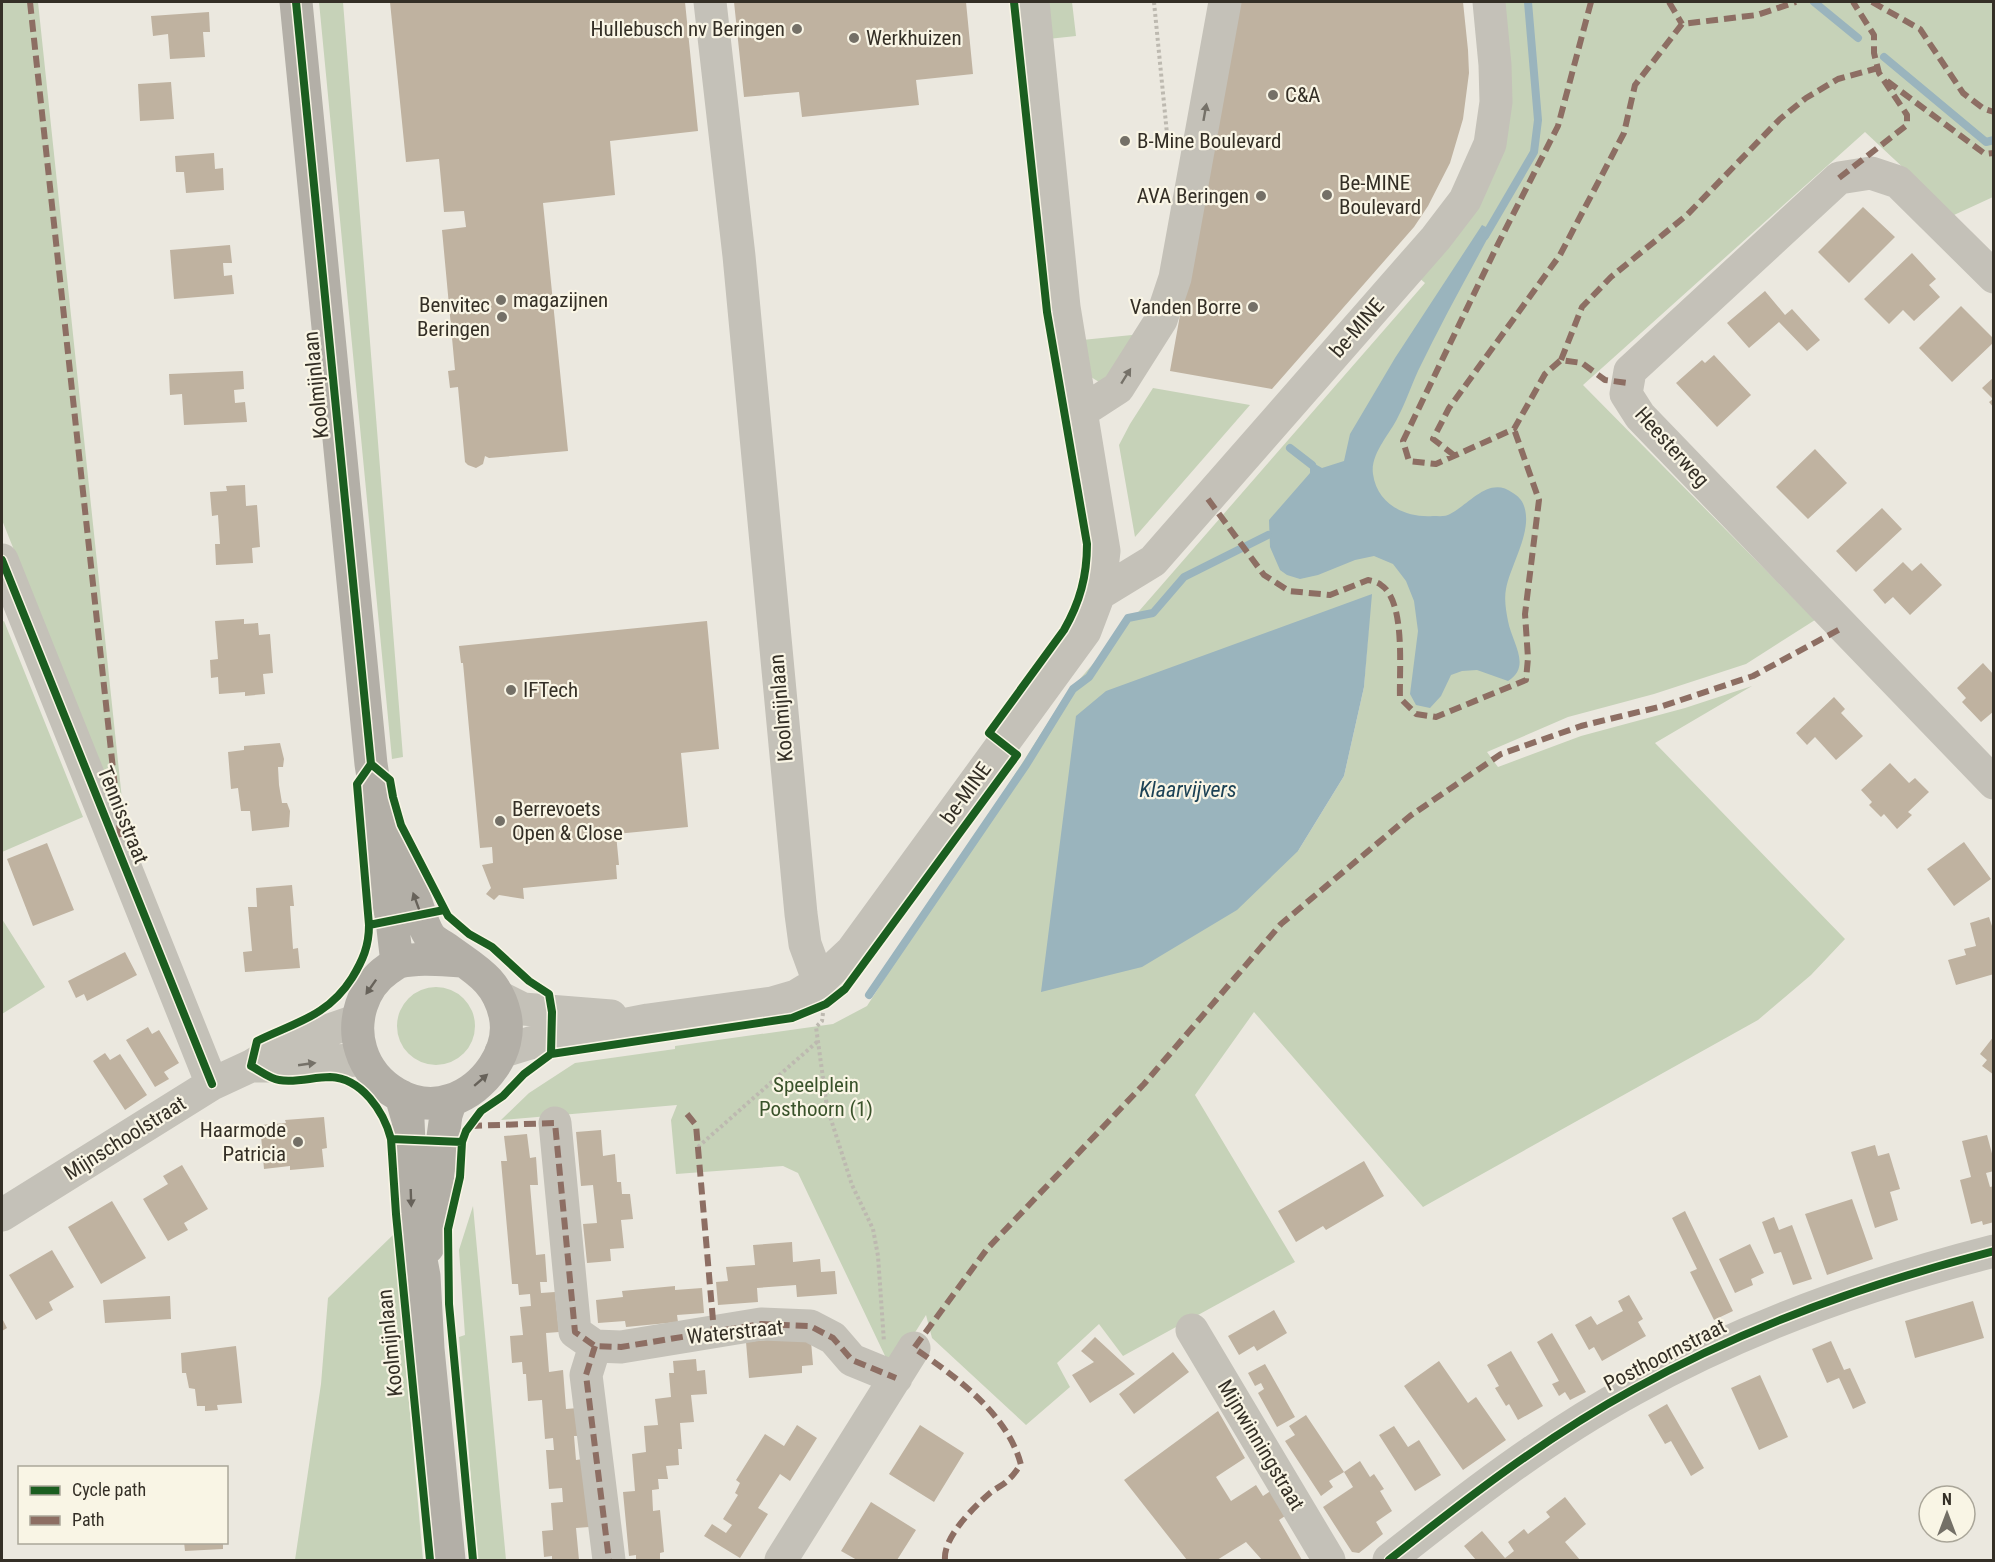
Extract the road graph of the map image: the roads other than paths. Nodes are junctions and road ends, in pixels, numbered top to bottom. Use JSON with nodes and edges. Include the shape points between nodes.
{"nodes":[{"id":1,"x":296,"y":2,"type":"edge"},
{"id":2,"x":710,"y":2,"type":"edge"},
{"id":3,"x":1033,"y":2,"type":"edge"},
{"id":4,"x":1225,"y":2,"type":"edge"},
{"id":5,"x":1489,"y":2,"type":"edge"},
{"id":6,"x":1994,"y":277,"type":"edge"},
{"id":7,"x":1081,"y":412,"type":"junction"},
{"id":8,"x":2,"y":560,"type":"edge"},
{"id":9,"x":1099,"y":594,"type":"junction"},
{"id":10,"x":1994,"y":783,"type":"edge"},
{"id":11,"x":378,"y":809,"type":"junction"},
{"id":12,"x":463,"y":961,"type":"junction"},
{"id":13,"x":397,"y":963,"type":"junction"},
{"id":14,"x":499,"y":997,"type":"junction"},
{"id":15,"x":821,"y":998,"type":"junction"},
{"id":16,"x":358,"y":1020,"type":"junction"},
{"id":17,"x":648,"y":1020,"type":"junction"},
{"id":18,"x":501,"y":1052,"type":"junction"},
{"id":19,"x":364,"y":1060,"type":"junction"},
{"id":20,"x":250,"y":1066,"type":"junction"},
{"id":21,"x":212,"y":1084,"type":"junction"},
{"id":22,"x":401,"y":1096,"type":"junction"},
{"id":23,"x":451,"y":1100,"type":"junction"},
{"id":24,"x":555,"y":1122,"type":"dead end"},
{"id":25,"x":2,"y":1215,"type":"edge"},
{"id":26,"x":1994,"y":1251,"type":"edge"},
{"id":27,"x":424,"y":1276,"type":"junction"},
{"id":28,"x":1192,"y":1330,"type":"dead end"},
{"id":29,"x":595,"y":1346,"type":"junction"},
{"id":30,"x":914,"y":1348,"type":"dead end"},
{"id":31,"x":892,"y":1376,"type":"junction"},
{"id":32,"x":449,"y":1560,"type":"edge"},
{"id":33,"x":609,"y":1560,"type":"edge"},
{"id":34,"x":781,"y":1560,"type":"edge"},
{"id":35,"x":1329,"y":1560,"type":"edge"},
{"id":36,"x":1389,"y":1560,"type":"edge"}],
"edges":[{"from":1,"to":11,"type":"main road","name":"Koolmijnlaan"},
{"from":2,"to":15,"type":"street","name":"Koolmijnlaan","via":[[739,256],[801,914]]},
{"from":3,"to":7,"type":"street","name":"be-MINE","via":[[1064,307]]},
{"from":7,"to":4,"type":"street","one_way":true,"via":[[1118,388],[1161,320],[1175,278]]},
{"from":5,"to":9,"type":"street","name":"be-MINE","via":[[1496,102],[1490,144],[1465,200],[1437,238],[1153,561]]},
{"from":6,"to":10,"type":"street","name":"Heesterweg","via":[[1898,182],[1871,172],[1839,178],[1630,371],[1626,394],[1640,416]]},
{"from":7,"to":9,"type":"street","name":"be-MINE","via":[[1104,551]]},
{"from":8,"to":21,"type":"street","name":"Tennisstraat"},
{"from":9,"to":15,"type":"street","name":"be-MINE","via":[[1084,631]]},
{"from":12,"to":11,"type":"main road","name":"Koolmijnlaan","one_way":true,"via":[[430,937]]},
{"from":11,"to":13,"type":"main road","name":"Koolmijnlaan","via":[[382,869]]},
{"from":12,"to":13,"type":"main road","via":[[428,959]]},
{"from":12,"to":14,"type":"main road","name":"Koolmijnlaan","via":[[490,982]]},
{"from":13,"to":16,"type":"main road","name":"Koolmijnlaan","one_way":true,"via":[[370,987]]},
{"from":14,"to":17,"type":"street","name":"Koolmijnlaan","via":[[523,1009]]},
{"from":14,"to":18,"type":"main road","name":"Koolmijnlaan","via":[[506,1038]]},
{"from":15,"to":17,"type":"street","name":"Koolmijnlaan","via":[[796,996],[772,1003]]},
{"from":16,"to":19,"type":"main road","name":"Koolmijnlaan","via":[[358,1041]]},
{"from":16,"to":20,"type":"street","name":"Mijnschoolstraat","via":[[284,1046]]},
{"from":17,"to":18,"type":"street","name":"Koolmijnlaan"},
{"from":23,"to":18,"type":"main road","name":"Koolmijnlaan","one_way":true,"via":[[484,1080]]},
{"from":20,"to":19,"type":"street","name":"Mijnschoolstraat","one_way":true},
{"from":19,"to":22,"type":"main road","name":"Koolmijnlaan","via":[[386,1087]]},
{"from":20,"to":21,"type":"street","name":"Mijnschoolstraat"},
{"from":21,"to":25,"type":"street","name":"Mijnschoolstraat"},
{"from":22,"to":23,"type":"main road","name":"Koolmijnlaan","via":[[434,1103]]},
{"from":22,"to":27,"type":"main road","name":"Koolmijnlaan","one_way":true,"via":[[408,1120],[411,1211]]},
{"from":23,"to":27,"type":"main road","name":"Koolmijnlaan","via":[[442,1134]]},
{"from":24,"to":29,"type":"street","via":[[575,1332]]},
{"from":26,"to":36,"type":"street","name":"Posthoornstraat","via":[[1896,1278],[1804,1310],[1738,1336],[1633,1389],[1552,1438]]},
{"from":27,"to":32,"type":"main road","name":"Koolmijnlaan"},
{"from":28,"to":35,"type":"street","name":"Mijnwinningstraat"},
{"from":29,"to":31,"type":"street","name":"Waterstraat","via":[[621,1347],[761,1324],[810,1326],[832,1338],[852,1360]]},
{"from":29,"to":33,"type":"street","via":[[586,1375]]},
{"from":30,"to":31,"type":"street"},
{"from":31,"to":34,"type":"street"}]}
